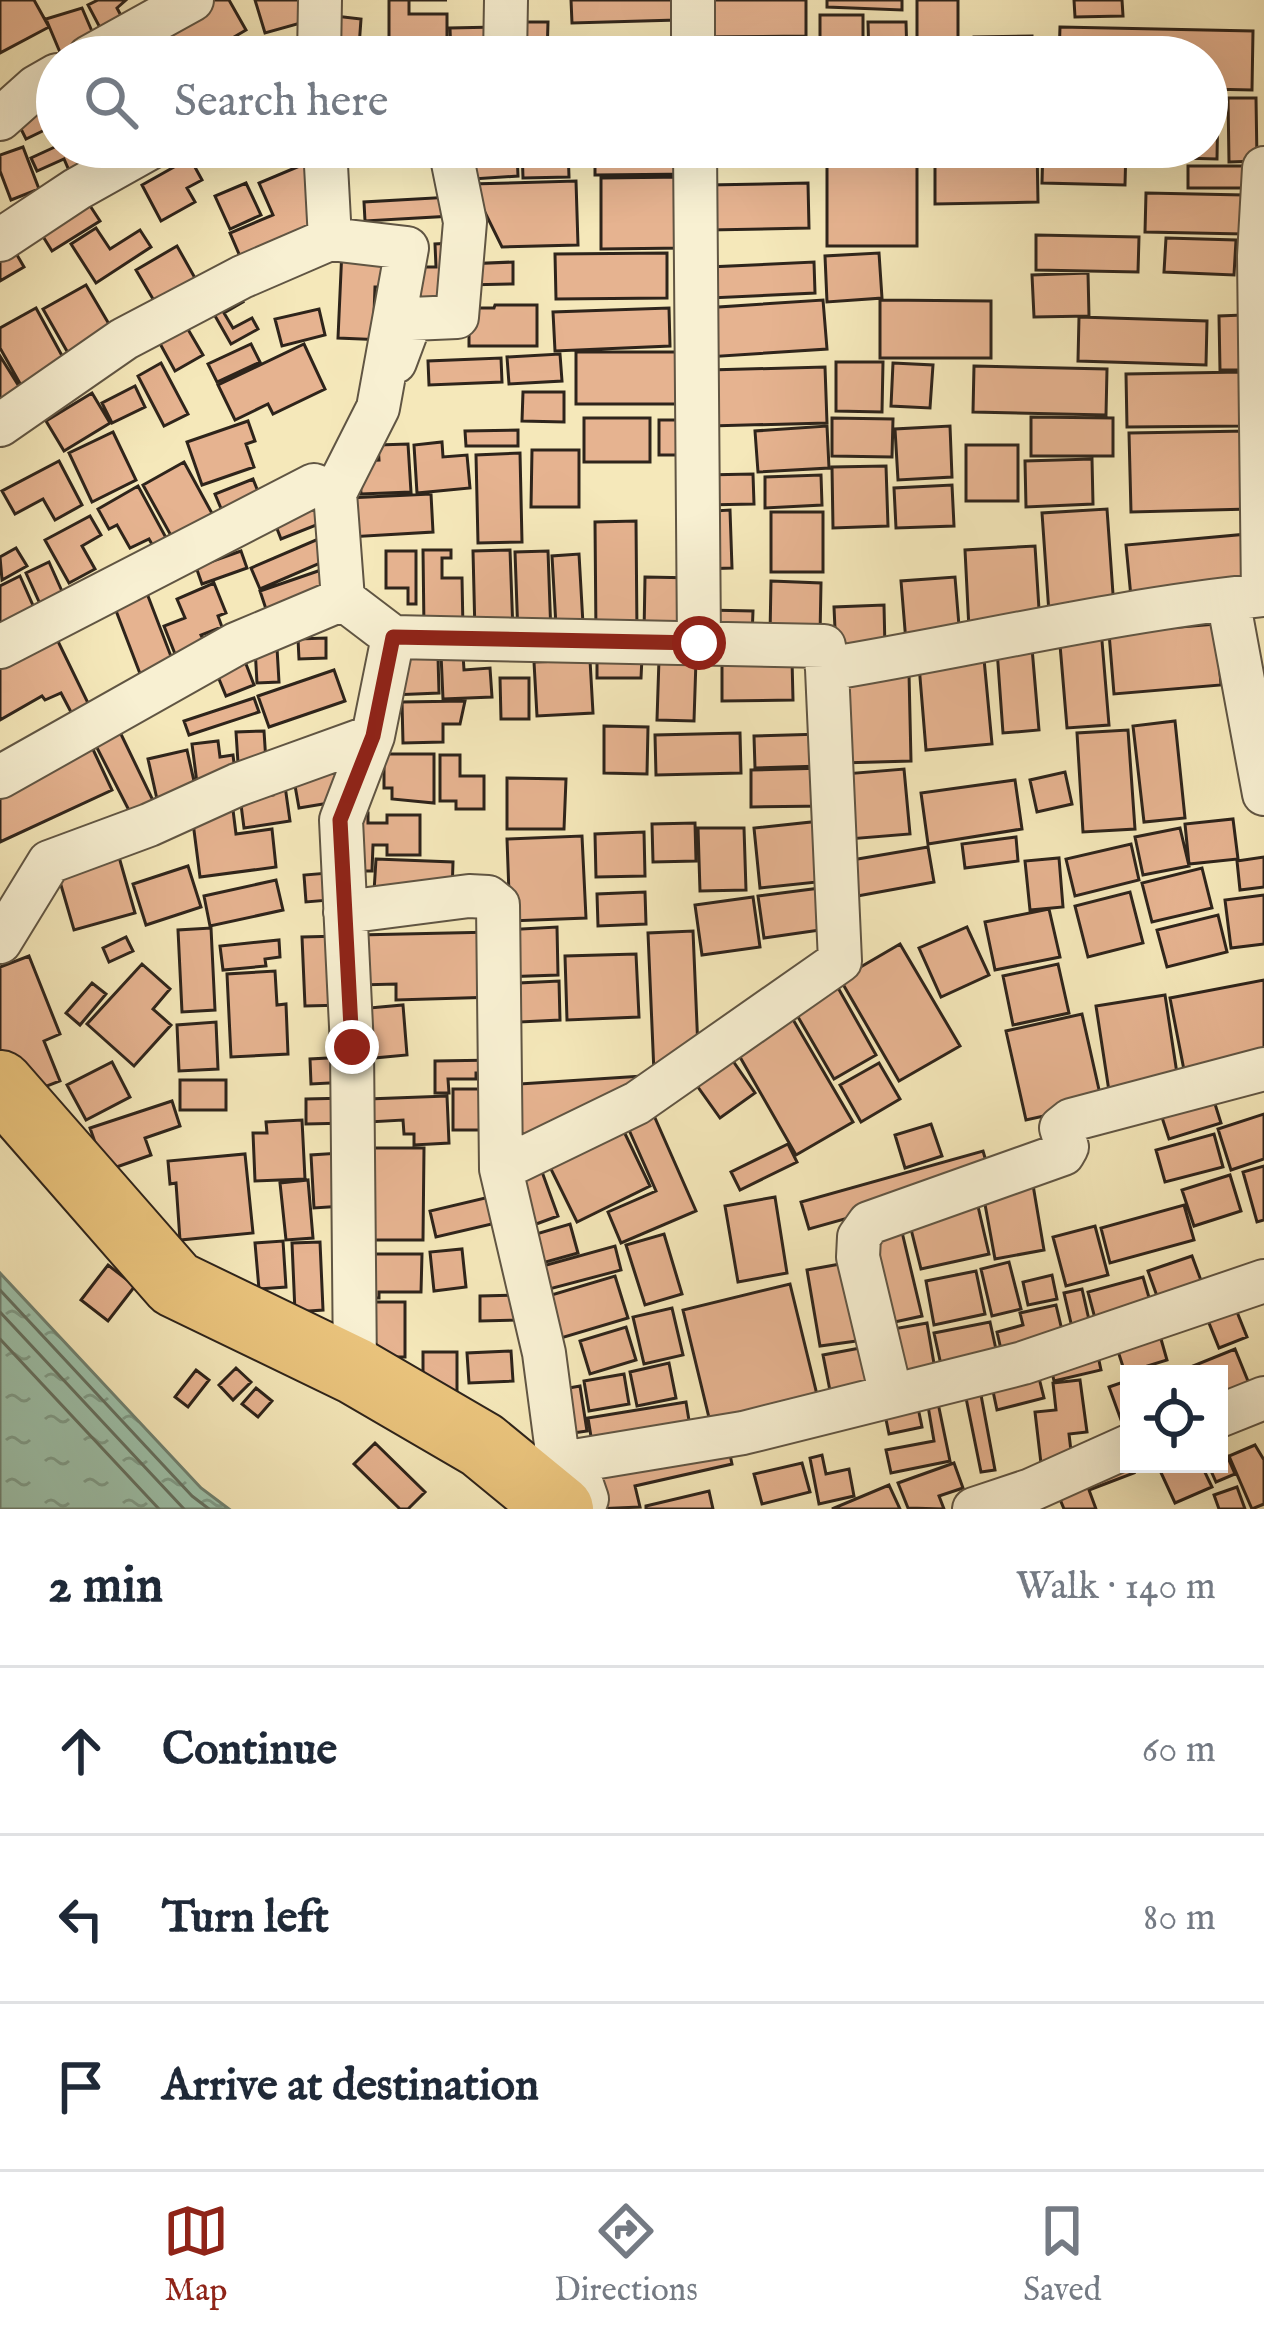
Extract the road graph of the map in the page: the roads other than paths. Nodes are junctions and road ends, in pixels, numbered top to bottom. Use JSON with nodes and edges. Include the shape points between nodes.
{"nodes":[{"id":1,"x":192,"y":0,"type":"edge"},
{"id":2,"x":320,"y":0,"type":"edge"},
{"id":3,"x":506,"y":0,"type":"edge"},
{"id":4,"x":693,"y":0,"type":"edge"},
{"id":5,"x":127,"y":36,"type":"edge"},
{"id":6,"x":318,"y":36,"type":"edge"},
{"id":7,"x":505,"y":36,"type":"edge"},
{"id":8,"x":693,"y":36,"type":"edge"},
{"id":9,"x":36,"y":86,"type":"edge"},
{"id":10,"x":0,"y":118,"type":"edge"},
{"id":11,"x":114,"y":168,"type":"edge"},
{"id":12,"x":326,"y":168,"type":"edge"},
{"id":13,"x":454,"y":168,"type":"edge"},
{"id":14,"x":695,"y":168,"type":"edge"},
{"id":15,"x":1264,"y":169,"type":"edge"},
{"id":16,"x":330,"y":239,"type":"junction"},
{"id":17,"x":0,"y":240,"type":"edge"},
{"id":18,"x":378,"y":408,"type":"junction"},
{"id":19,"x":0,"y":425,"type":"edge"},
{"id":20,"x":335,"y":493,"type":"junction"},
{"id":21,"x":1252,"y":596,"type":"edge"},
{"id":22,"x":344,"y":598,"type":"junction"},
{"id":23,"x":393,"y":637,"type":"junction"},
{"id":24,"x":699,"y":643,"type":"junction"},
{"id":25,"x":0,"y":647,"type":"edge"},
{"id":26,"x":827,"y":669,"type":"junction"},
{"id":27,"x":373,"y":736,"type":"junction"},
{"id":28,"x":0,"y":777,"type":"edge"},
{"id":29,"x":1264,"y":794,"type":"edge"},
{"id":30,"x":345,"y":912,"type":"junction"},
{"id":31,"x":0,"y":942,"type":"edge"},
{"id":32,"x":1264,"y":1069,"type":"edge"},
{"id":33,"x":0,"y":1084,"type":"edge"},
{"id":34,"x":501,"y":1169,"type":"junction"},
{"id":35,"x":1264,"y":1281,"type":"edge"},
{"id":36,"x":355,"y":1371,"type":"junction"},
{"id":37,"x":891,"y":1395,"type":"junction"},
{"id":38,"x":1264,"y":1398,"type":"edge"},
{"id":39,"x":1228,"y":1412,"type":"edge"},
{"id":40,"x":1120,"y":1450,"type":"edge"},
{"id":41,"x":560,"y":1509,"type":"edge"},
{"id":42,"x":580,"y":1509,"type":"edge"},
{"id":43,"x":590,"y":1509,"type":"edge"},
{"id":44,"x":974,"y":1509,"type":"edge"}],
"edges":[{"from":1,"to":5,"type":"street"},
{"from":2,"to":6,"type":"street"},
{"from":3,"to":7,"type":"street"},
{"from":4,"to":8,"type":"street"},
{"from":9,"to":10,"type":"street"},
{"from":11,"to":17,"type":"street"},
{"from":12,"to":16,"type":"street"},
{"from":13,"to":18,"type":"street","via":[[465,222],[457,317],[411,319]]},
{"from":14,"to":24,"type":"street"},
{"from":15,"to":21,"type":"street"},
{"from":16,"to":18,"type":"street","via":[[407,248]]},
{"from":16,"to":19,"type":"street","via":[[124,339]]},
{"from":18,"to":20,"type":"street"},
{"from":20,"to":22,"type":"street"},
{"from":20,"to":25,"type":"street","via":[[314,484]]},
{"from":21,"to":26,"type":"street"},
{"from":21,"to":29,"type":"street"},
{"from":22,"to":23,"type":"street"},
{"from":22,"to":28,"type":"street","via":[[236,644]]},
{"from":23,"to":24,"type":"street"},
{"from":23,"to":27,"type":"street"},
{"from":24,"to":26,"type":"street","via":[[824,646]]},
{"from":26,"to":34,"type":"street","via":[[840,961],[637,1102]]},
{"from":27,"to":30,"type":"street","via":[[340,820]]},
{"from":27,"to":31,"type":"street","via":[[49,862]]},
{"from":30,"to":34,"type":"street","via":[[469,896],[498,905]]},
{"from":30,"to":36,"type":"street"},
{"from":32,"to":37,"type":"street","via":[[1071,1120],[1060,1128],[1064,1154],[869,1222],[858,1257]]},
{"from":33,"to":36,"type":"highway","via":[[176,1284]]},
{"from":34,"to":42,"type":"street","via":[[544,1353],[559,1467]]},
{"from":35,"to":37,"type":"street","via":[[1023,1364]]},
{"from":36,"to":41,"type":"highway","via":[[482,1445]]},
{"from":37,"to":43,"type":"street","via":[[743,1432],[574,1461]]},
{"from":38,"to":39,"type":"street"},
{"from":40,"to":44,"type":"street"}]}
